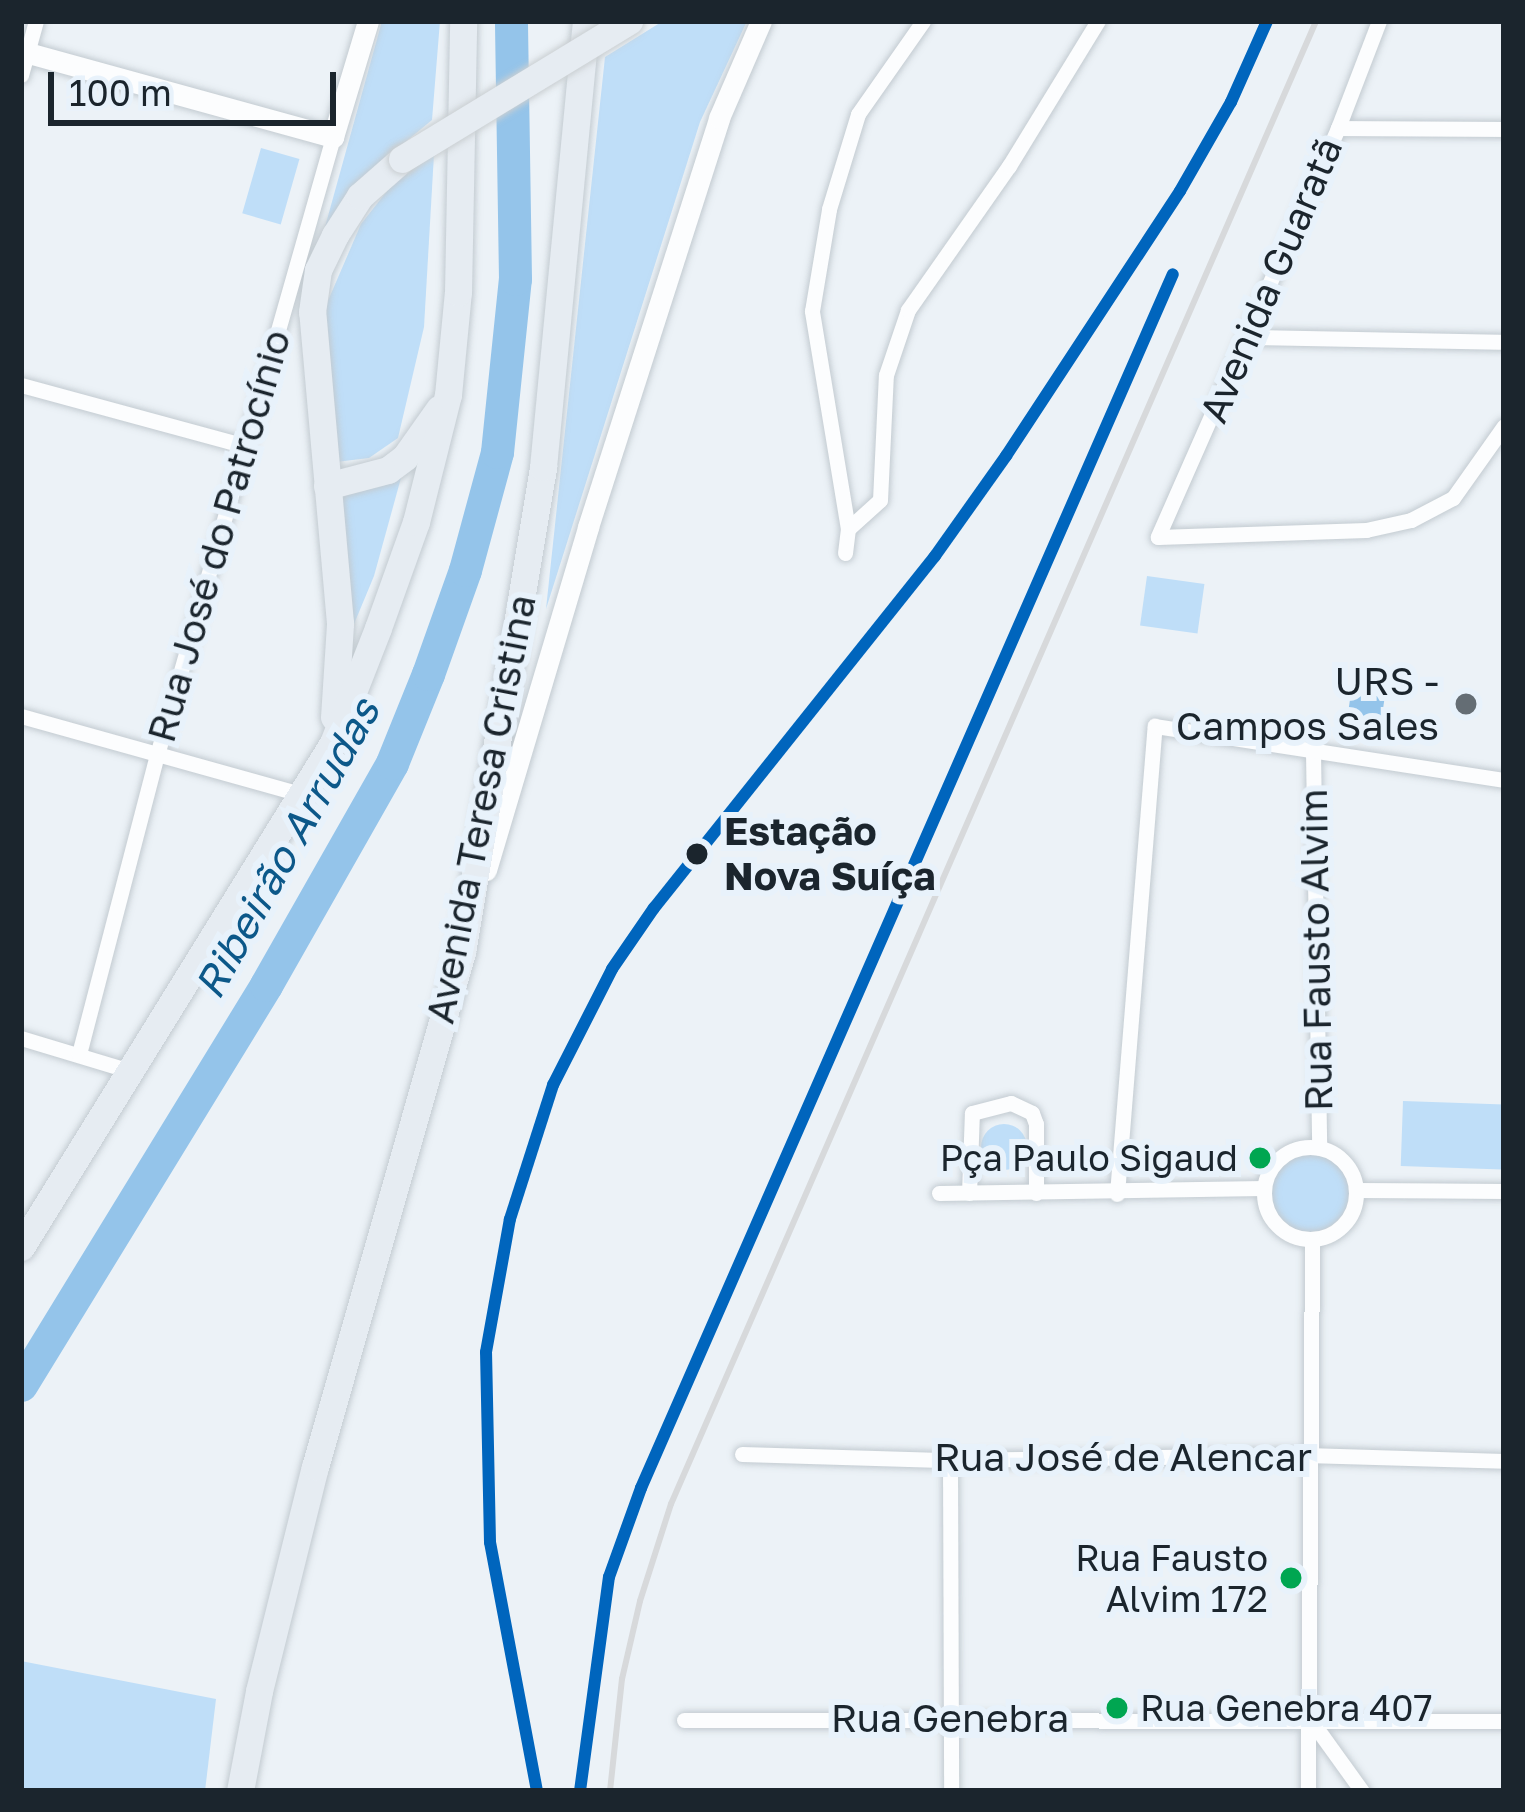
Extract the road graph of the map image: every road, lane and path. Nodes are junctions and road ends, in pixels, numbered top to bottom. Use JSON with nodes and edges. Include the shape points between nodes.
{"nodes":[{"id":1,"x":36,"y":21,"type":"edge"},
{"id":2,"x":368,"y":21,"type":"edge"},
{"id":3,"x":463,"y":21,"type":"edge"},
{"id":4,"x":586,"y":21,"type":"edge"},
{"id":5,"x":629,"y":21,"type":"edge"},
{"id":6,"x":761,"y":21,"type":"edge"},
{"id":7,"x":923,"y":21,"type":"edge"},
{"id":8,"x":1098,"y":21,"type":"edge"},
{"id":9,"x":1379,"y":21,"type":"edge"},
{"id":10,"x":23,"y":60,"type":"edge"},
{"id":11,"x":1338,"y":128,"type":"junction"},
{"id":12,"x":1504,"y":130,"type":"edge"},
{"id":13,"x":333,"y":137,"type":"junction"},
{"id":14,"x":1248,"y":337,"type":"junction"},
{"id":15,"x":1504,"y":342,"type":"edge"},
{"id":16,"x":21,"y":386,"type":"edge"},
{"id":17,"x":448,"y":395,"type":"junction"},
{"id":18,"x":1504,"y":426,"type":"edge"},
{"id":19,"x":245,"y":446,"type":"junction"},
{"id":20,"x":327,"y":486,"type":"junction"},
{"id":21,"x":848,"y":530,"type":"junction"},
{"id":22,"x":845,"y":553,"type":"dead end"},
{"id":23,"x":21,"y":716,"type":"edge"},
{"id":24,"x":333,"y":742,"type":"junction"},
{"id":25,"x":1313,"y":752,"type":"junction"},
{"id":26,"x":157,"y":755,"type":"junction"},
{"id":27,"x":1504,"y":780,"type":"edge"},
{"id":28,"x":300,"y":794,"type":"junction"},
{"id":29,"x":462,"y":952,"type":"junction"},
{"id":30,"x":21,"y":1038,"type":"edge"},
{"id":31,"x":79,"y":1054,"type":"junction"},
{"id":32,"x":130,"y":1071,"type":"junction"},
{"id":33,"x":1319,"y":1148,"type":"junction"},
{"id":34,"x":1264,"y":1188,"type":"junction"},
{"id":35,"x":1356,"y":1190,"type":"junction"},
{"id":36,"x":1504,"y":1191,"type":"edge"},
{"id":37,"x":939,"y":1193,"type":"dead end"},
{"id":38,"x":969,"y":1193,"type":"junction"},
{"id":39,"x":1036,"y":1193,"type":"junction"},
{"id":40,"x":1118,"y":1194,"type":"junction"},
{"id":41,"x":1312,"y":1240,"type":"junction"},
{"id":42,"x":21,"y":1247,"type":"edge"},
{"id":43,"x":742,"y":1454,"type":"dead end"},
{"id":44,"x":1306,"y":1455,"type":"junction"},
{"id":45,"x":950,"y":1460,"type":"junction"},
{"id":46,"x":1504,"y":1461,"type":"edge"},
{"id":47,"x":1308,"y":1717,"type":"junction"},
{"id":48,"x":951,"y":1718,"type":"junction"},
{"id":49,"x":685,"y":1720,"type":"dead end"},
{"id":50,"x":1504,"y":1721,"type":"edge"},
{"id":51,"x":240,"y":1791,"type":"edge"},
{"id":52,"x":951,"y":1791,"type":"edge"},
{"id":53,"x":1308,"y":1791,"type":"edge"},
{"id":54,"x":1362,"y":1791,"type":"edge"}],
"edges":[{"from":1,"to":10,"type":"street"},
{"from":2,"to":13,"type":"main road","name":"Rua José do Patrocínio"},
{"from":3,"to":17,"type":"highway"},
{"from":4,"to":29,"type":"highway","name":"Avenida Teresa Cristina","via":[[543,467]]},
{"from":5,"to":20,"type":"highway","bridge":true,"via":[[401,159],[360,196],[318,270],[312,312]]},
{"from":6,"to":29,"type":"main road","via":[[719,118]]},
{"from":7,"to":21,"type":"street","via":[[858,114],[829,209],[812,311]]},
{"from":8,"to":21,"type":"street","via":[[908,310],[886,375],[880,500]]},
{"from":9,"to":11,"type":"street","name":"Avenida Guaratã"},
{"from":10,"to":13,"type":"main road"},
{"from":11,"to":12,"type":"street"},
{"from":11,"to":14,"type":"street","name":"Avenida Guaratã"},
{"from":13,"to":19,"type":"street","name":"Rua José do Patrocínio"},
{"from":14,"to":15,"type":"street"},
{"from":14,"to":18,"type":"street","name":"Avenida Guaratã","via":[[1158,537],[1366,530],[1411,520],[1453,498]]},
{"from":16,"to":19,"type":"street"},
{"from":17,"to":20,"type":"highway","via":[[405,457],[370,477]]},
{"from":17,"to":24,"type":"highway","via":[[416,522]]},
{"from":19,"to":26,"type":"street","name":"Rua José do Patrocínio"},
{"from":20,"to":24,"type":"highway","via":[[340,622]]},
{"from":21,"to":22,"type":"street"},
{"from":23,"to":26,"type":"street"},
{"from":24,"to":28,"type":"highway"},
{"from":25,"to":27,"type":"street"},
{"from":25,"to":33,"type":"street","name":"Rua Fausto Alvim"},
{"from":25,"to":40,"type":"street","via":[[1155,726]]},
{"from":26,"to":28,"type":"street"},
{"from":26,"to":31,"type":"street","name":"Rua José do Patrocínio"},
{"from":28,"to":32,"type":"highway"},
{"from":29,"to":51,"type":"highway","name":"Avenida Teresa Cristina","via":[[315,1467]]},
{"from":30,"to":31,"type":"street"},
{"from":31,"to":32,"type":"street"},
{"from":32,"to":42,"type":"highway"},
{"from":33,"to":34,"type":"street","via":[[1289,1152]]},
{"from":33,"to":35,"type":"street","via":[[1344,1163]]},
{"from":34,"to":40,"type":"street"},
{"from":34,"to":41,"type":"street","via":[[1282,1230]]},
{"from":35,"to":36,"type":"street"},
{"from":35,"to":41,"type":"street","via":[[1349,1218]]},
{"from":37,"to":38,"type":"street"},
{"from":38,"to":39,"type":"street"},
{"from":38,"to":39,"type":"street","via":[[973,1113],[1011,1103],[1036,1124]]},
{"from":39,"to":40,"type":"street"},
{"from":41,"to":44,"type":"street"},
{"from":43,"to":45,"type":"street","name":"Rua José de Alencar"},
{"from":44,"to":45,"type":"street","name":"Rua José de Alencar"},
{"from":44,"to":46,"type":"street","name":"Rua José de Alencar"},
{"from":44,"to":47,"type":"street"},
{"from":45,"to":48,"type":"street"},
{"from":47,"to":48,"type":"street","name":"Rua Genebra"},
{"from":47,"to":50,"type":"street","name":"Rua Genebra"},
{"from":47,"to":53,"type":"street"},
{"from":47,"to":54,"type":"street"},
{"from":48,"to":49,"type":"street","name":"Rua Genebra"},
{"from":48,"to":52,"type":"street"}]}
